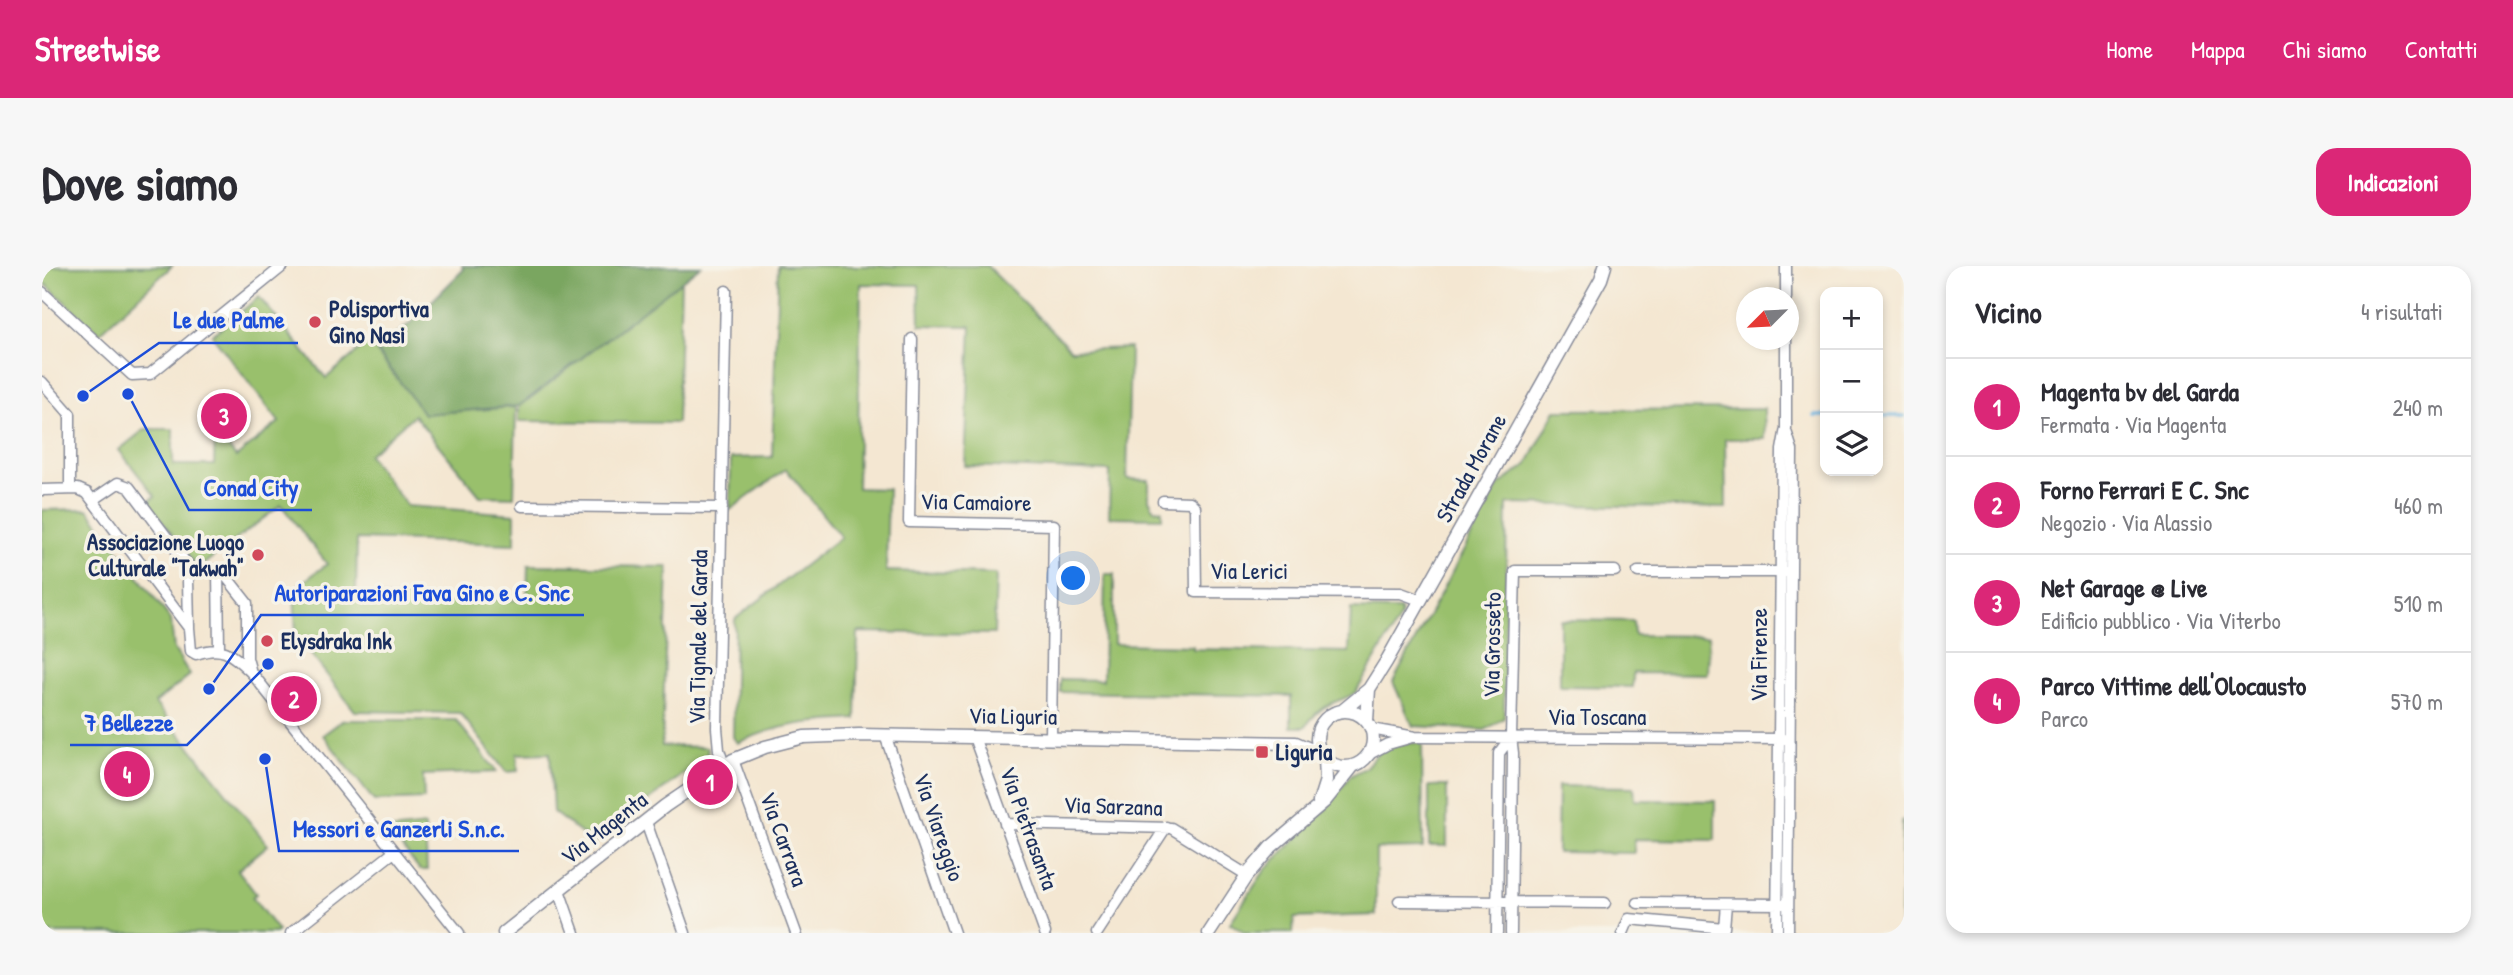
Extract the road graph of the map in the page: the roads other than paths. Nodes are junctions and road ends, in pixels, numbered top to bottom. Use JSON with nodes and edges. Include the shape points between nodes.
{"nodes":[{"id":1,"x":283,"y":266,"type":"edge"},
{"id":2,"x":1605,"y":266,"type":"edge"},
{"id":3,"x":1786,"y":266,"type":"edge"},
{"id":4,"x":1786,"y":287,"type":"edge"},
{"id":5,"x":726,"y":291,"type":"dead end"},
{"id":6,"x":42,"y":292,"type":"edge"},
{"id":7,"x":912,"y":340,"type":"dead end"},
{"id":8,"x":1786,"y":350,"type":"edge"},
{"id":9,"x":42,"y":382,"type":"edge"},
{"id":10,"x":70,"y":489,"type":"junction"},
{"id":11,"x":42,"y":490,"type":"edge"},
{"id":12,"x":93,"y":500,"type":"junction"},
{"id":13,"x":1163,"y":501,"type":"dead end"},
{"id":14,"x":522,"y":506,"type":"dead end"},
{"id":15,"x":722,"y":508,"type":"junction"},
{"id":16,"x":192,"y":571,"type":"junction"},
{"id":17,"x":218,"y":571,"type":"junction"},
{"id":18,"x":1615,"y":572,"type":"dead end"},
{"id":19,"x":1638,"y":572,"type":"dead end"},
{"id":20,"x":1786,"y":572,"type":"junction"},
{"id":21,"x":1420,"y":600,"type":"junction"},
{"id":22,"x":189,"y":628,"type":"junction"},
{"id":23,"x":219,"y":649,"type":"junction"},
{"id":24,"x":251,"y":671,"type":"junction"},
{"id":25,"x":1369,"y":689,"type":"junction"},
{"id":26,"x":1342,"y":711,"type":"junction"},
{"id":27,"x":1369,"y":725,"type":"junction"},
{"id":28,"x":1319,"y":730,"type":"junction"},
{"id":29,"x":885,"y":735,"type":"junction"},
{"id":30,"x":974,"y":737,"type":"junction"},
{"id":31,"x":1051,"y":737,"type":"junction"},
{"id":32,"x":1415,"y":737,"type":"junction"},
{"id":33,"x":1511,"y":737,"type":"junction"},
{"id":34,"x":1784,"y":739,"type":"junction"},
{"id":35,"x":1296,"y":743,"type":"junction"},
{"id":36,"x":1369,"y":754,"type":"junction"},
{"id":37,"x":1323,"y":756,"type":"junction"},
{"id":38,"x":729,"y":762,"type":"junction"},
{"id":39,"x":1353,"y":766,"type":"junction"},
{"id":40,"x":1317,"y":809,"type":"junction"},
{"id":41,"x":646,"y":822,"type":"junction"},
{"id":42,"x":1005,"y":824,"type":"junction"},
{"id":43,"x":1166,"y":827,"type":"junction"},
{"id":44,"x":394,"y":852,"type":"junction"},
{"id":45,"x":1247,"y":875,"type":"junction"},
{"id":46,"x":559,"y":890,"type":"junction"},
{"id":47,"x":1399,"y":901,"type":"dead end"},
{"id":48,"x":1497,"y":902,"type":"junction"},
{"id":49,"x":1511,"y":902,"type":"junction"},
{"id":50,"x":1605,"y":903,"type":"dead end"},
{"id":51,"x":1638,"y":903,"type":"dead end"},
{"id":52,"x":1726,"y":904,"type":"junction"},
{"id":53,"x":1783,"y":904,"type":"junction"},
{"id":54,"x":291,"y":933,"type":"edge"},
{"id":55,"x":459,"y":933,"type":"edge"},
{"id":56,"x":504,"y":933,"type":"edge"},
{"id":57,"x":574,"y":933,"type":"edge"},
{"id":58,"x":685,"y":933,"type":"edge"},
{"id":59,"x":796,"y":933,"type":"edge"},
{"id":60,"x":954,"y":933,"type":"edge"},
{"id":61,"x":1045,"y":933,"type":"edge"},
{"id":62,"x":1097,"y":933,"type":"edge"},
{"id":63,"x":1209,"y":933,"type":"edge"},
{"id":64,"x":1497,"y":933,"type":"edge"},
{"id":65,"x":1511,"y":933,"type":"edge"},
{"id":66,"x":1623,"y":933,"type":"edge"},
{"id":67,"x":1777,"y":933,"type":"edge"},
{"id":68,"x":1788,"y":933,"type":"edge"}],
"edges":[{"from":1,"to":6,"type":"street","via":[[150,374],[132,374]]},
{"from":2,"to":21,"type":"street","name":"Strada Morane"},
{"from":3,"to":4,"type":"street"},
{"from":5,"to":15,"type":"street","name":"Via Tignale del Garda"},
{"from":7,"to":31,"type":"street","name":"Via Camaiore","via":[[909,522],[1054,525]]},
{"from":8,"to":20,"type":"street","name":"Via Firenze","via":[[1782,450]]},
{"from":9,"to":10,"type":"street","via":[[70,414]]},
{"from":10,"to":11,"type":"street"},
{"from":10,"to":12,"type":"street","via":[[84,490]]},
{"from":12,"to":16,"type":"street","via":[[124,484]]},
{"from":12,"to":22,"type":"street"},
{"from":13,"to":21,"type":"street","name":"Via Lerici","via":[[1190,502],[1195,507],[1196,592],[1401,593]]},
{"from":14,"to":15,"type":"street"},
{"from":15,"to":38,"type":"street","name":"Via Tignale del Garda","via":[[716,728],[719,750]]},
{"from":16,"to":17,"type":"street"},
{"from":16,"to":22,"type":"street","via":[[188,580]]},
{"from":17,"to":23,"type":"street"},
{"from":17,"to":24,"type":"street","via":[[247,603]]},
{"from":18,"to":33,"type":"street","name":"Via Grosseto","via":[[1515,571]]},
{"from":19,"to":20,"type":"street"},
{"from":20,"to":34,"type":"street","name":"Via Firenze"},
{"from":21,"to":25,"type":"street","name":"Strada Morane"},
{"from":22,"to":23,"type":"street","via":[[191,650],[196,654]]},
{"from":23,"to":24,"type":"street"},
{"from":24,"to":44,"type":"street"},
{"from":25,"to":26,"type":"street","name":"Strada Morane"},
{"from":25,"to":27,"type":"street","name":"Strada Morane"},
{"from":26,"to":27,"type":"street","via":[[1360,715]]},
{"from":26,"to":28,"type":"street","via":[[1325,719]]},
{"from":27,"to":32,"type":"street","name":"Via Toscana"},
{"from":27,"to":36,"type":"street","via":[[1373,738]]},
{"from":28,"to":35,"type":"street"},
{"from":28,"to":37,"type":"street"},
{"from":29,"to":30,"type":"street","name":"Via Liguria"},
{"from":29,"to":38,"type":"street","name":"Via Liguria","via":[[804,737]]},
{"from":29,"to":60,"type":"street","name":"Via Viareggio"},
{"from":30,"to":31,"type":"street","name":"Via Liguria"},
{"from":30,"to":42,"type":"street","name":"Via Pietrasanta"},
{"from":31,"to":35,"type":"street","name":"Via Liguria"},
{"from":32,"to":33,"type":"street","name":"Via Toscana"},
{"from":32,"to":36,"type":"street","name":"Via Toscana"},
{"from":33,"to":34,"type":"street","name":"Via Toscana"},
{"from":33,"to":48,"type":"street","via":[[1499,753]]},
{"from":33,"to":49,"type":"street"},
{"from":34,"to":53,"type":"street","name":"Via Firenze"},
{"from":35,"to":37,"type":"street","name":"Via Liguria"},
{"from":36,"to":39,"type":"street"},
{"from":37,"to":39,"type":"street","via":[[1336,766]]},
{"from":37,"to":40,"type":"street","via":[[1325,780]]},
{"from":38,"to":41,"type":"street","name":"Via Magenta"},
{"from":38,"to":59,"type":"street","name":"Via Carrara"},
{"from":39,"to":40,"type":"street"},
{"from":40,"to":45,"type":"street","via":[[1271,847]]},
{"from":41,"to":46,"type":"street","name":"Via Magenta"},
{"from":41,"to":58,"type":"street"},
{"from":42,"to":43,"type":"street","name":"Via Sarzana"},
{"from":42,"to":61,"type":"street","name":"Via Pietrasanta"},
{"from":43,"to":45,"type":"street","name":"Via Sarzana"},
{"from":43,"to":62,"type":"street"},
{"from":44,"to":54,"type":"street"},
{"from":44,"to":55,"type":"street"},
{"from":45,"to":63,"type":"street"},
{"from":46,"to":56,"type":"street","name":"Via Magenta"},
{"from":46,"to":57,"type":"street"},
{"from":47,"to":48,"type":"street"},
{"from":48,"to":49,"type":"street"},
{"from":48,"to":64,"type":"street"},
{"from":49,"to":50,"type":"street"},
{"from":49,"to":65,"type":"street"},
{"from":51,"to":52,"type":"street"},
{"from":52,"to":53,"type":"street"},
{"from":52,"to":66,"type":"street","via":[[1724,928],[1629,919]]},
{"from":53,"to":67,"type":"street","name":"Via Firenze"},
{"from":53,"to":68,"type":"street","name":"Via Firenze"}]}
